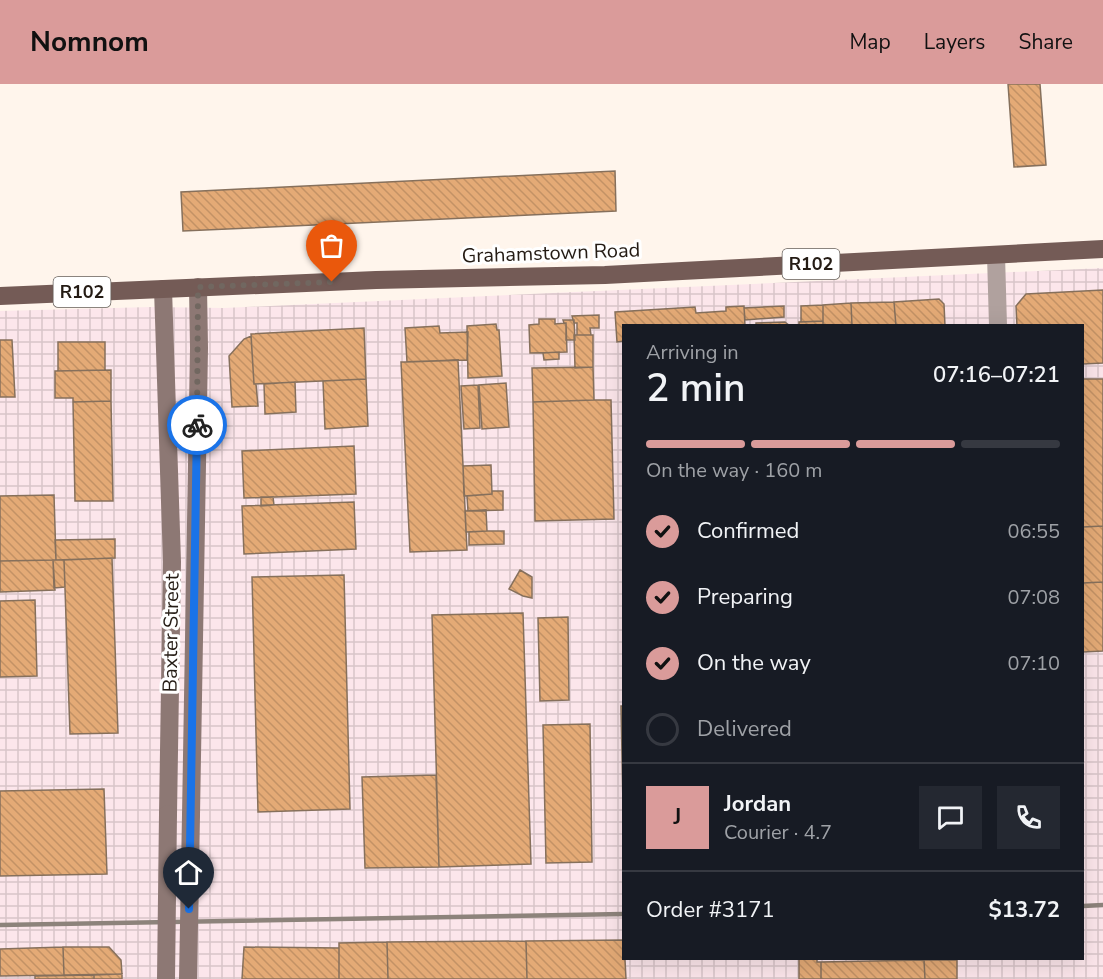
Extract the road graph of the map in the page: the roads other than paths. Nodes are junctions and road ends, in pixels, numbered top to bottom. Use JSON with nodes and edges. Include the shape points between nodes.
{"nodes":[{"id":1,"x":1103,"y":249,"type":"edge"},
{"id":2,"x":996,"y":255,"type":"junction"},
{"id":3,"x":198,"y":287,"type":"junction"},
{"id":4,"x":163,"y":289,"type":"junction"},
{"id":5,"x":0,"y":296,"type":"edge"},
{"id":6,"x":998,"y":324,"type":"edge"},
{"id":7,"x":166,"y":979,"type":"edge"},
{"id":8,"x":188,"y":979,"type":"edge"}],
"edges":[{"from":1,"to":2,"type":"main road","name":"Grahamstown Road","number":"R102"},
{"from":2,"to":3,"type":"main road","name":"Grahamstown Road","number":"R102","via":[[594,275]]},
{"from":2,"to":6,"type":"street"},
{"from":3,"to":4,"type":"main road","name":"Grahamstown Road","number":"R102"},
{"from":3,"to":8,"type":"main road","name":"Baxter Street","bridge":true},
{"from":4,"to":5,"type":"main road","name":"Grahamstown Road","number":"R102"},
{"from":4,"to":7,"type":"main road","name":"Baxter Street","bridge":true,"via":[[171,562]]}]}
